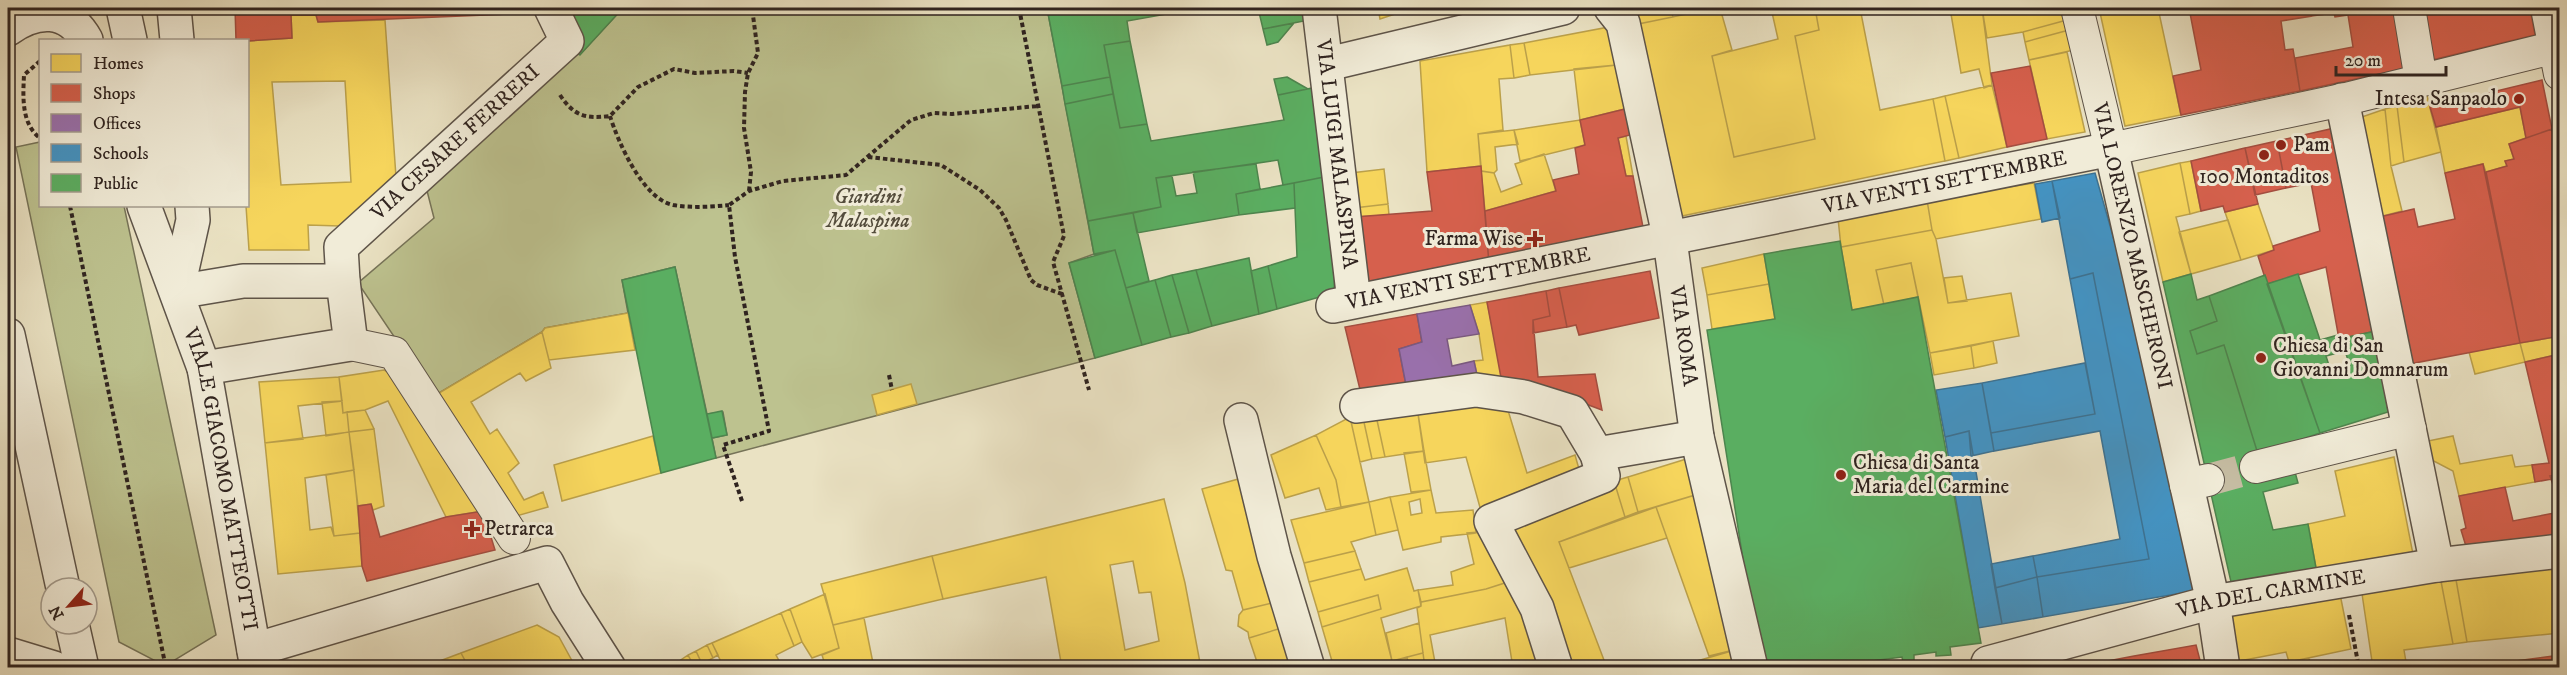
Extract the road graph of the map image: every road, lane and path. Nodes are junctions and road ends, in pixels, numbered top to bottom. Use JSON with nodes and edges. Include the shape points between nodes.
{"nodes":[{"id":1,"x":123,"y":8,"type":"edge"},
{"id":2,"x":174,"y":8,"type":"edge"},
{"id":3,"x":551,"y":8,"type":"edge"},
{"id":4,"x":752,"y":8,"type":"edge"},
{"id":5,"x":1018,"y":8,"type":"edge"},
{"id":6,"x":1319,"y":8,"type":"edge"},
{"id":7,"x":1563,"y":8,"type":"edge"},
{"id":8,"x":1611,"y":8,"type":"edge"},
{"id":9,"x":2077,"y":8,"type":"edge"},
{"id":10,"x":2409,"y":8,"type":"edge"},
{"id":11,"x":2547,"y":8,"type":"edge"},
{"id":12,"x":8,"y":29,"type":"edge"},
{"id":13,"x":85,"y":39,"type":"edge"},
{"id":14,"x":129,"y":39,"type":"edge"},
{"id":15,"x":177,"y":39,"type":"edge"},
{"id":16,"x":2557,"y":56,"type":"edge"},
{"id":17,"x":39,"y":62,"type":"edge"},
{"id":18,"x":541,"y":64,"type":"junction"},
{"id":19,"x":1328,"y":64,"type":"junction"},
{"id":20,"x":748,"y":74,"type":"junction"},
{"id":21,"x":2421,"y":80,"type":"junction"},
{"id":22,"x":2342,"y":100,"type":"junction"},
{"id":23,"x":1038,"y":106,"type":"junction"},
{"id":24,"x":610,"y":116,"type":"junction"},
{"id":25,"x":39,"y":137,"type":"edge"},
{"id":26,"x":2111,"y":149,"type":"junction"},
{"id":27,"x":868,"y":157,"type":"junction"},
{"id":28,"x":749,"y":191,"type":"junction"},
{"id":29,"x":729,"y":205,"type":"junction"},
{"id":30,"x":70,"y":207,"type":"edge"},
{"id":31,"x":144,"y":207,"type":"edge"},
{"id":32,"x":160,"y":207,"type":"edge"},
{"id":33,"x":192,"y":207,"type":"edge"},
{"id":34,"x":1670,"y":240,"type":"junction"},
{"id":35,"x":342,"y":280,"type":"junction"},
{"id":36,"x":177,"y":292,"type":"junction"},
{"id":37,"x":1063,"y":294,"type":"junction"},
{"id":38,"x":1343,"y":304,"type":"joint"},
{"id":39,"x":8,"y":335,"type":"edge"},
{"id":40,"x":351,"y":344,"type":"junction"},
{"id":41,"x":204,"y":368,"type":"junction"},
{"id":42,"x":889,"y":375,"type":"dead end"},
{"id":43,"x":892,"y":390,"type":"dead end"},
{"id":44,"x":1089,"y":390,"type":"dead end"},
{"id":45,"x":1357,"y":406,"type":"dead end"},
{"id":46,"x":1241,"y":420,"type":"dead end"},
{"id":47,"x":2410,"y":429,"type":"junction"},
{"id":48,"x":1697,"y":437,"type":"junction"},
{"id":49,"x":1597,"y":454,"type":"junction"},
{"id":50,"x":2256,"y":467,"type":"tunnel mouth"},
{"id":51,"x":742,"y":501,"type":"dead end"},
{"id":52,"x":514,"y":538,"type":"dead end"},
{"id":53,"x":2559,"y":551,"type":"edge"},
{"id":54,"x":2437,"y":565,"type":"junction"},
{"id":55,"x":60,"y":576,"type":"edge"},
{"id":56,"x":2343,"y":581,"type":"junction"},
{"id":57,"x":2213,"y":602,"type":"junction"},
{"id":58,"x":75,"y":636,"type":"edge"},
{"id":59,"x":8,"y":654,"type":"edge"},
{"id":60,"x":255,"y":659,"type":"edge"},
{"id":61,"x":1988,"y":665,"type":"edge"},
{"id":62,"x":54,"y":668,"type":"edge"},
{"id":63,"x":82,"y":668,"type":"edge"},
{"id":64,"x":166,"y":668,"type":"edge"},
{"id":65,"x":609,"y":668,"type":"edge"},
{"id":66,"x":1308,"y":668,"type":"edge"},
{"id":67,"x":1556,"y":668,"type":"edge"},
{"id":68,"x":1751,"y":668,"type":"edge"},
{"id":69,"x":2223,"y":668,"type":"edge"},
{"id":70,"x":2359,"y":668,"type":"edge"}],
"edges":[{"from":1,"to":14,"type":"street"},
{"from":2,"to":15,"type":"street"},
{"from":3,"to":18,"type":"street","name":"VIA CESARE FERRERI","via":[[567,41]]},
{"from":4,"to":20,"type":"path","via":[[758,53]]},
{"from":5,"to":23,"type":"path"},
{"from":6,"to":19,"type":"street","name":"VIA LUIGI MALASPINA"},
{"from":7,"to":19,"type":"street"},
{"from":8,"to":34,"type":"street","name":"VIA ROMA","via":[[1623,23]]},
{"from":9,"to":26,"type":"street","name":"VIA LORENZO MASCHERONI"},
{"from":10,"to":21,"type":"street"},
{"from":11,"to":16,"type":"street"},
{"from":12,"to":13,"type":"street","via":[[26,19],[52,14],[79,27]]},
{"from":16,"to":21,"type":"street","name":"VIA VENTI SETTEMBRE"},
{"from":17,"to":25,"type":"path","via":[[24,75],[22,96],[26,118]]},
{"from":18,"to":24,"type":"path","via":[[551,73],[566,103],[580,116]]},
{"from":18,"to":35,"type":"street","name":"VIA CESARE FERRERI","via":[[341,247]]},
{"from":19,"to":38,"type":"street","name":"VIA LUIGI MALASPINA"},
{"from":20,"to":24,"type":"path","via":[[674,69],[638,87]]},
{"from":20,"to":28,"type":"path","via":[[744,121],[751,172]]},
{"from":21,"to":22,"type":"street","name":"VIA VENTI SETTEMBRE"},
{"from":22,"to":26,"type":"street","name":"VIA VENTI SETTEMBRE"},
{"from":22,"to":47,"type":"street"},
{"from":23,"to":27,"type":"path","via":[[933,113],[911,120]]},
{"from":23,"to":37,"type":"path","via":[[1064,236],[1053,262]]},
{"from":24,"to":29,"type":"path","via":[[628,160],[656,195],[671,205]]},
{"from":26,"to":34,"type":"street","name":"VIA VENTI SETTEMBRE"},
{"from":26,"to":57,"type":"street","name":"VIA LORENZO MASCHERONI","via":[[2197,483]]},
{"from":27,"to":28,"type":"path","via":[[846,175],[799,178]]},
{"from":27,"to":37,"type":"path","via":[[941,165],[980,189],[1006,220],[1030,280]]},
{"from":28,"to":29,"type":"path"},
{"from":29,"to":51,"type":"path","via":[[735,257],[769,431],[723,445]]},
{"from":30,"to":64,"type":"path"},
{"from":31,"to":36,"type":"street","name":"VIALE GIACOMO MATTEOTTI"},
{"from":32,"to":36,"type":"street","name":"VIALE GIACOMO MATTEOTTI"},
{"from":33,"to":36,"type":"street","via":[[193,220]]},
{"from":34,"to":38,"type":"street","name":"VIA VENTI SETTEMBRE"},
{"from":34,"to":48,"type":"street","name":"VIA ROMA"},
{"from":35,"to":36,"type":"street","via":[[243,281]]},
{"from":35,"to":40,"type":"street","name":"VIA CESARE FERRERI"},
{"from":36,"to":41,"type":"street","name":"VIALE GIACOMO MATTEOTTI"},
{"from":37,"to":44,"type":"path"},
{"from":39,"to":55,"type":"street"},
{"from":40,"to":41,"type":"street"},
{"from":40,"to":52,"type":"street","via":[[394,353]]},
{"from":41,"to":60,"type":"street","name":"VIALE GIACOMO MATTEOTTI"},
{"from":42,"to":43,"type":"path"},
{"from":45,"to":49,"type":"street","via":[[1476,390],[1524,397],[1572,412]]},
{"from":46,"to":66,"type":"street","via":[[1274,556]]},
{"from":47,"to":50,"type":"street"},
{"from":47,"to":54,"type":"street"},
{"from":48,"to":49,"type":"street"},
{"from":48,"to":68,"type":"street","name":"VIA ROMA"},
{"from":49,"to":67,"type":"street","via":[[1603,476],[1491,521],[1537,608]]},
{"from":53,"to":54,"type":"street","name":"VIA DEL CARMINE"},
{"from":54,"to":56,"type":"street","name":"VIA DEL CARMINE"},
{"from":56,"to":57,"type":"street","name":"VIA DEL CARMINE"},
{"from":56,"to":70,"type":"path"},
{"from":57,"to":61,"type":"street","name":"VIA DEL CARMINE"},
{"from":57,"to":69,"type":"street","name":"VIA LORENZO MASCHERONI"},
{"from":58,"to":63,"type":"street"},
{"from":59,"to":62,"type":"street"},
{"from":60,"to":65,"type":"street","via":[[547,563]]}]}
